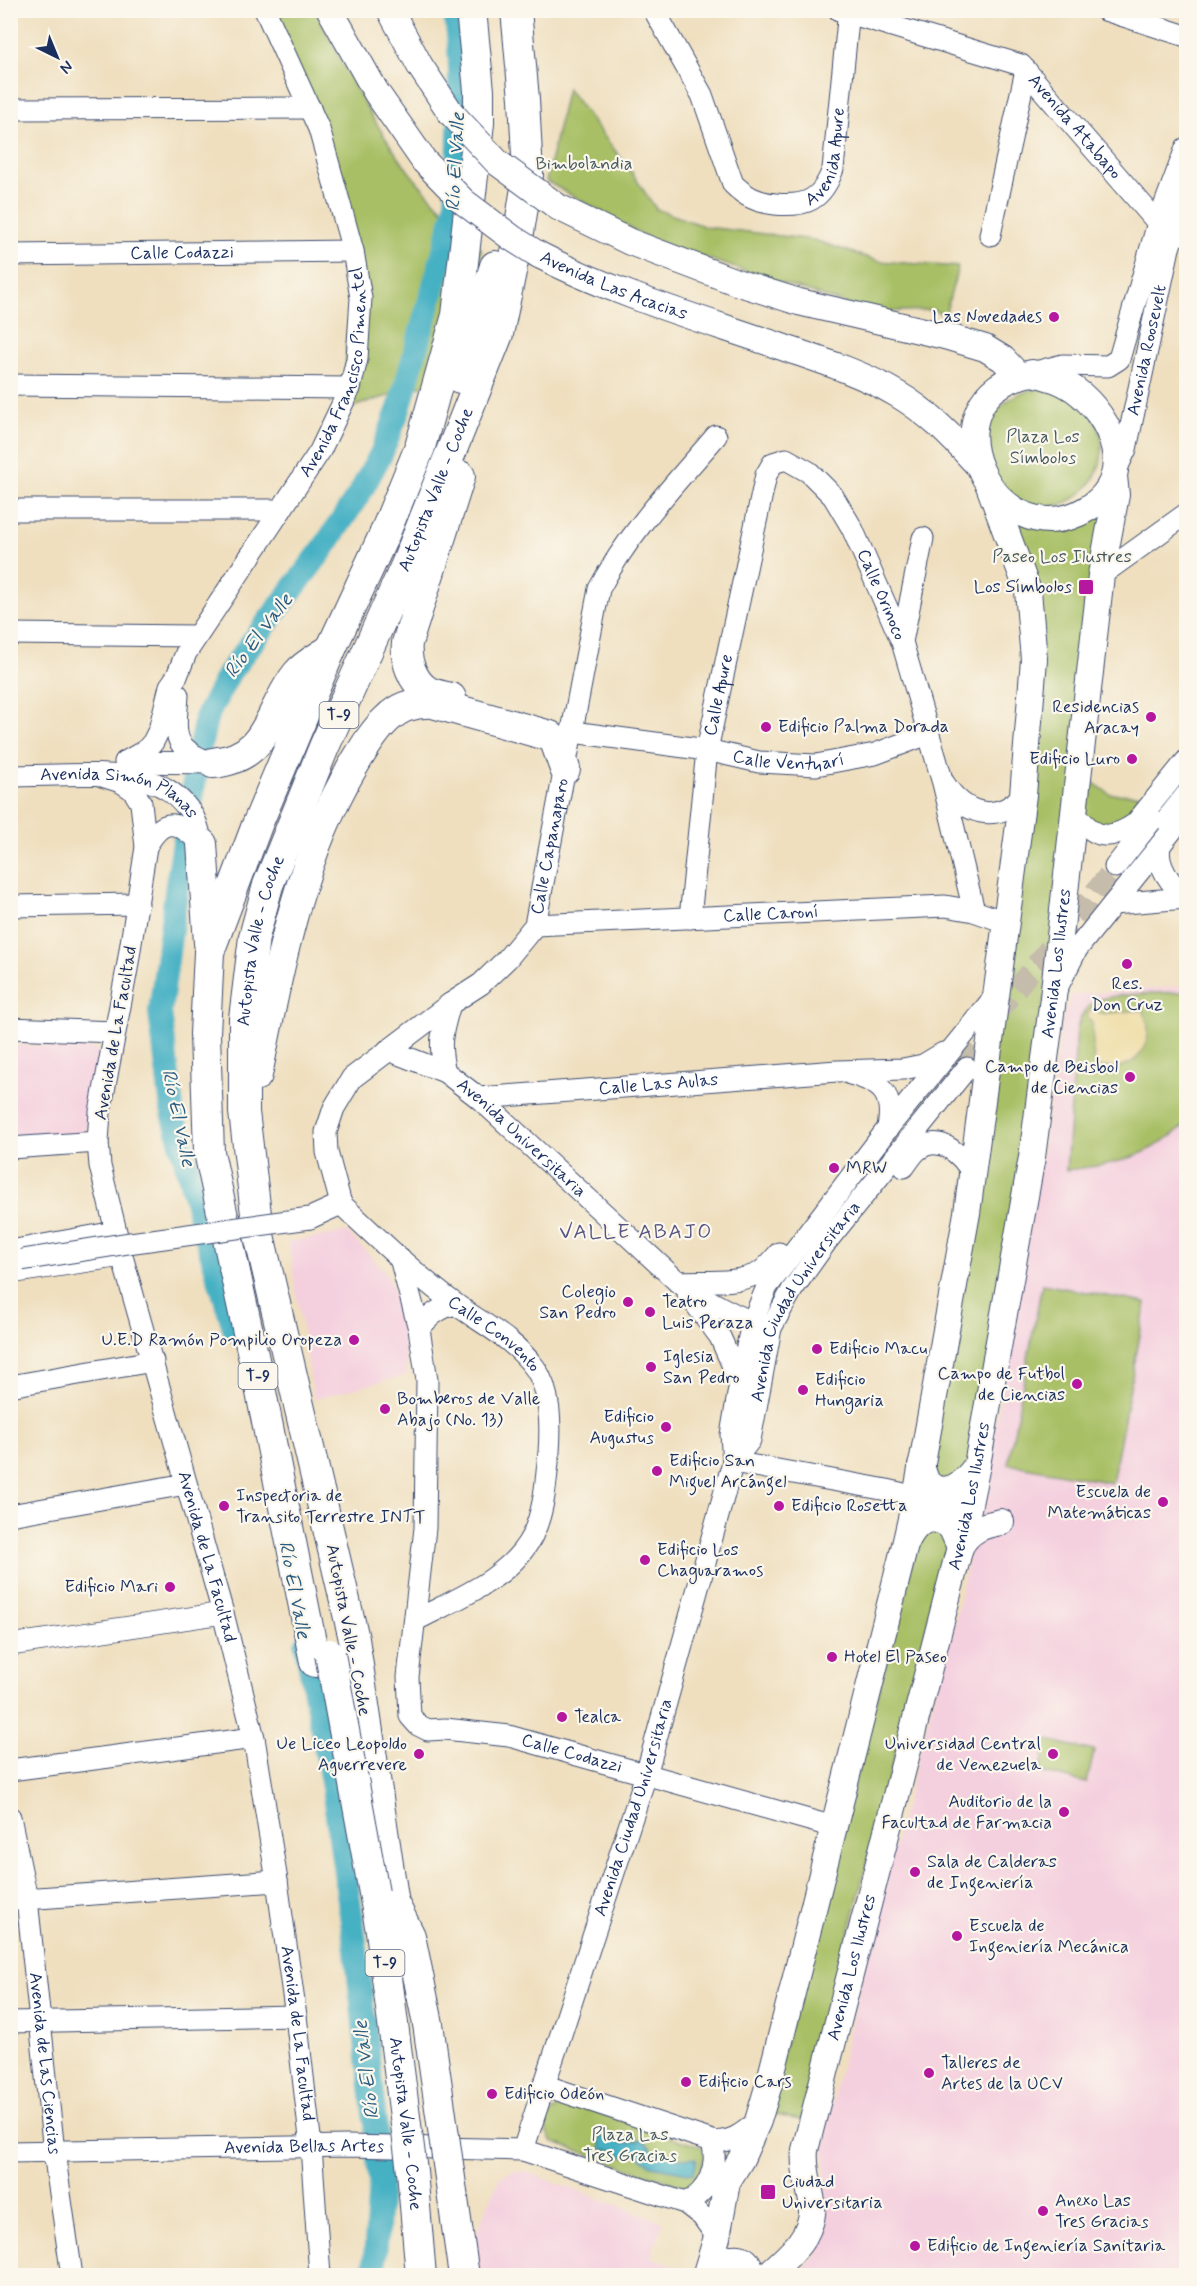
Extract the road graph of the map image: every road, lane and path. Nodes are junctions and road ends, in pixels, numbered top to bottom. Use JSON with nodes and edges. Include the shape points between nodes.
{"nodes":[{"id":1,"x":265,"y":10,"type":"edge"},
{"id":2,"x":390,"y":10,"type":"edge"},
{"id":3,"x":471,"y":10,"type":"edge"},
{"id":4,"x":498,"y":10,"type":"edge"},
{"id":5,"x":516,"y":10,"type":"edge"},
{"id":6,"x":654,"y":10,"type":"edge"},
{"id":7,"x":1105,"y":10,"type":"edge"},
{"id":8,"x":846,"y":12,"type":"edge"},
{"id":9,"x":339,"y":14,"type":"edge"},
{"id":10,"x":1186,"y":36,"type":"edge"},
{"id":11,"x":1026,"y":70,"type":"junction"},
{"id":12,"x":310,"y":108,"type":"junction"},
{"id":13,"x":10,"y":109,"type":"edge"},
{"id":14,"x":1186,"y":148,"type":"edge"},
{"id":15,"x":1186,"y":198,"type":"edge"},
{"id":16,"x":1173,"y":229,"type":"edge"},
{"id":17,"x":990,"y":235,"type":"dead end"},
{"id":18,"x":353,"y":251,"type":"junction"},
{"id":19,"x":10,"y":255,"type":"edge"},
{"id":20,"x":498,"y":334,"type":"junction"},
{"id":21,"x":1025,"y":374,"type":"junction"},
{"id":22,"x":10,"y":385,"type":"edge"},
{"id":23,"x":350,"y":388,"type":"junction"},
{"id":24,"x":716,"y":436,"type":"dead end"},
{"id":25,"x":420,"y":447,"type":"junction"},
{"id":26,"x":1116,"y":472,"type":"junction"},
{"id":27,"x":982,"y":473,"type":"junction"},
{"id":28,"x":766,"y":475,"type":"joint"},
{"id":29,"x":10,"y":510,"type":"edge"},
{"id":30,"x":281,"y":510,"type":"junction"},
{"id":31,"x":1186,"y":514,"type":"edge"},
{"id":32,"x":923,"y":538,"type":"dead end"},
{"id":33,"x":1101,"y":575,"type":"junction"},
{"id":34,"x":10,"y":634,"type":"edge"},
{"id":35,"x":196,"y":636,"type":"junction"},
{"id":36,"x":902,"y":642,"type":"junction"},
{"id":37,"x":331,"y":649,"type":"junction"},
{"id":38,"x":177,"y":676,"type":"junction"},
{"id":39,"x":573,"y":732,"type":"junction"},
{"id":40,"x":928,"y":734,"type":"junction"},
{"id":41,"x":707,"y":750,"type":"junction"},
{"id":42,"x":1186,"y":761,"type":"edge"},
{"id":43,"x":125,"y":762,"type":"junction"},
{"id":44,"x":10,"y":763,"type":"edge"},
{"id":45,"x":213,"y":763,"type":"junction"},
{"id":46,"x":565,"y":769,"type":"junction"},
{"id":47,"x":10,"y":776,"type":"edge"},
{"id":48,"x":102,"y":776,"type":"junction"},
{"id":49,"x":1186,"y":778,"type":"edge"},
{"id":50,"x":943,"y":783,"type":"junction"},
{"id":51,"x":1023,"y":795,"type":"junction"},
{"id":52,"x":1186,"y":795,"type":"edge"},
{"id":53,"x":1073,"y":810,"type":"junction"},
{"id":54,"x":1186,"y":813,"type":"edge"},
{"id":55,"x":202,"y":844,"type":"junction"},
{"id":56,"x":1160,"y":846,"type":"junction"},
{"id":57,"x":146,"y":847,"type":"junction"},
{"id":58,"x":1186,"y":897,"type":"edge"},
{"id":59,"x":138,"y":904,"type":"junction"},
{"id":60,"x":1113,"y":904,"type":"junction"},
{"id":61,"x":10,"y":906,"type":"edge"},
{"id":62,"x":974,"y":910,"type":"junction"},
{"id":63,"x":690,"y":918,"type":"junction"},
{"id":64,"x":1005,"y":922,"type":"junction"},
{"id":65,"x":535,"y":925,"type":"junction"},
{"id":66,"x":210,"y":952,"type":"junction"},
{"id":67,"x":996,"y":995,"type":"junction"},
{"id":68,"x":1053,"y":998,"type":"junction"},
{"id":69,"x":450,"y":1004,"type":"junction"},
{"id":70,"x":10,"y":1028,"type":"edge"},
{"id":71,"x":114,"y":1032,"type":"junction"},
{"id":72,"x":388,"y":1050,"type":"junction"},
{"id":73,"x":959,"y":1059,"type":"junction"},
{"id":74,"x":837,"y":1071,"type":"junction"},
{"id":75,"x":445,"y":1072,"type":"junction"},
{"id":76,"x":478,"y":1098,"type":"junction"},
{"id":77,"x":244,"y":1112,"type":"junction"},
{"id":78,"x":888,"y":1128,"type":"junction"},
{"id":79,"x":98,"y":1142,"type":"junction"},
{"id":80,"x":10,"y":1148,"type":"edge"},
{"id":81,"x":972,"y":1173,"type":"junction"},
{"id":82,"x":341,"y":1204,"type":"junction"},
{"id":83,"x":115,"y":1232,"type":"junction"},
{"id":84,"x":122,"y":1256,"type":"junction"},
{"id":85,"x":817,"y":1256,"type":"junction"},
{"id":86,"x":400,"y":1258,"type":"junction"},
{"id":87,"x":14,"y":1262,"type":"edge"},
{"id":88,"x":678,"y":1282,"type":"junction"},
{"id":89,"x":454,"y":1304,"type":"junction"},
{"id":90,"x":761,"y":1326,"type":"junction"},
{"id":91,"x":419,"y":1329,"type":"junction"},
{"id":92,"x":153,"y":1361,"type":"junction"},
{"id":93,"x":740,"y":1382,"type":"junction"},
{"id":94,"x":10,"y":1386,"type":"edge"},
{"id":95,"x":733,"y":1462,"type":"junction"},
{"id":96,"x":977,"y":1465,"type":"junction"},
{"id":97,"x":921,"y":1466,"type":"junction"},
{"id":98,"x":186,"y":1484,"type":"junction"},
{"id":99,"x":916,"y":1497,"type":"junction"},
{"id":100,"x":968,"y":1510,"type":"junction"},
{"id":101,"x":10,"y":1515,"type":"edge"},
{"id":102,"x":1001,"y":1522,"type":"dead end"},
{"id":103,"x":905,"y":1545,"type":"junction"},
{"id":104,"x":960,"y":1547,"type":"junction"},
{"id":105,"x":223,"y":1613,"type":"junction"},
{"id":106,"x":416,"y":1620,"type":"junction"},
{"id":107,"x":10,"y":1645,"type":"edge"},
{"id":108,"x":333,"y":1651,"type":"junction"},
{"id":109,"x":254,"y":1738,"type":"junction"},
{"id":110,"x":10,"y":1770,"type":"edge"},
{"id":111,"x":646,"y":1775,"type":"junction"},
{"id":112,"x":10,"y":1817,"type":"edge"},
{"id":113,"x":834,"y":1827,"type":"junction"},
{"id":114,"x":277,"y":1881,"type":"junction"},
{"id":115,"x":19,"y":1900,"type":"edge"},
{"id":116,"x":394,"y":1904,"type":"junction"},
{"id":117,"x":296,"y":2016,"type":"junction"},
{"id":118,"x":42,"y":2021,"type":"junction"},
{"id":119,"x":10,"y":2022,"type":"edge"},
{"id":120,"x":543,"y":2085,"type":"junction"},
{"id":121,"x":758,"y":2121,"type":"junction"},
{"id":122,"x":712,"y":2141,"type":"junction"},
{"id":123,"x":311,"y":2146,"type":"junction"},
{"id":124,"x":347,"y":2146,"type":"junction"},
{"id":125,"x":278,"y":2147,"type":"junction"},
{"id":126,"x":523,"y":2150,"type":"junction"},
{"id":127,"x":10,"y":2152,"type":"edge"},
{"id":128,"x":54,"y":2152,"type":"junction"},
{"id":129,"x":313,"y":2194,"type":"junction"},
{"id":130,"x":685,"y":2203,"type":"junction"},
{"id":131,"x":717,"y":2237,"type":"junction"},
{"id":132,"x":72,"y":2276,"type":"edge"},
{"id":133,"x":320,"y":2276,"type":"edge"},
{"id":134,"x":405,"y":2276,"type":"edge"},
{"id":135,"x":421,"y":2276,"type":"edge"},
{"id":136,"x":447,"y":2276,"type":"edge"},
{"id":137,"x":464,"y":2276,"type":"edge"},
{"id":138,"x":707,"y":2276,"type":"edge"},
{"id":139,"x":751,"y":2276,"type":"edge"},
{"id":140,"x":766,"y":2276,"type":"edge"}],
"edges":[{"from":1,"to":12,"type":"street","name":"Avenida Francisco Pimentel"},
{"from":2,"to":21,"type":"main road","bridge":true,"via":[[451,114],[498,163],[558,207],[630,242],[736,282],[799,302],[985,348]]},
{"from":3,"to":25,"type":"highway","name":"Autopista Valle - Coche","number":"T-9","via":[[479,123],[460,292]]},
{"from":4,"to":25,"type":"highway","via":[[513,137],[510,192],[496,261],[460,377]]},
{"from":5,"to":20,"type":"highway","name":"Autopista Valle - Coche","number":"T-9","via":[[528,175]]},
{"from":6,"to":8,"type":"street","name":"Avenida Apure","via":[[702,95],[734,184],[752,200],[795,206],[819,194],[833,169]]},
{"from":7,"to":10,"type":"street"},
{"from":8,"to":11,"type":"street","name":"Avenida Atabapo","via":[[1014,62]]},
{"from":9,"to":27,"type":"main road","name":"Avenida Las Acacias","bridge":true,"via":[[376,92],[424,161],[464,202],[512,238],[572,272],[624,293],[848,369],[917,407],[949,434]]},
{"from":11,"to":16,"type":"street","name":"Avenida Atabapo"},
{"from":11,"to":17,"type":"street"},
{"from":12,"to":13,"type":"street"},
{"from":12,"to":18,"type":"street","name":"Avenida Francisco Pimentel"},
{"from":14,"to":16,"type":"street","name":"Avenida Roosevelt"},
{"from":15,"to":16,"type":"street","name":"Avenida Roosevelt"},
{"from":16,"to":21,"type":"street","name":"Avenida Roosevelt","via":[[1119,359],[1108,366],[1063,365]]},
{"from":16,"to":26,"type":"street","name":"Avenida Roosevelt","via":[[1126,449]]},
{"from":18,"to":19,"type":"street","name":"Calle Codazzi"},
{"from":18,"to":23,"type":"street","name":"Avenida Francisco Pimentel","via":[[361,298],[357,359]]},
{"from":20,"to":39,"type":"highway","number":"T-9","via":[[406,654],[417,681],[428,691]]},
{"from":20,"to":77,"type":"highway","name":"Autopista Valle - Coche","number":"T-9","via":[[406,565],[324,747],[268,885],[254,937],[244,1018]]},
{"from":21,"to":26,"type":"main road","via":[[1061,381],[1093,406],[1108,429]]},
{"from":21,"to":27,"type":"main road","via":[[992,392],[976,417],[972,448]]},
{"from":22,"to":23,"type":"street"},
{"from":23,"to":30,"type":"street","name":"Avenida Francisco Pimentel","via":[[320,451]]},
{"from":24,"to":39,"type":"street","name":"Calle Capanaparo","via":[[638,529],[599,589]]},
{"from":25,"to":37,"type":"highway","name":"Autopista Valle - Coche","number":"T-9"},
{"from":26,"to":27,"type":"main road","via":[[1090,507],[1049,520],[1014,510],[999,498]]},
{"from":26,"to":33,"type":"main road","name":"Avenida Los Ilustres","via":[[1116,495]]},
{"from":27,"to":51,"type":"main road","via":[[1028,591],[1034,659]]},
{"from":28,"to":36,"type":"street","name":"Calle Orinoco","via":[[773,463],[786,459],[809,472],[833,496],[852,528]]},
{"from":28,"to":41,"type":"street","name":"Calle Apure"},
{"from":29,"to":30,"type":"street"},
{"from":30,"to":35,"type":"street","name":"Avenida Francisco Pimentel"},
{"from":31,"to":33,"type":"street"},
{"from":32,"to":36,"type":"street"},
{"from":33,"to":53,"type":"main road","name":"Avenida Los Ilustres"},
{"from":34,"to":35,"type":"street"},
{"from":35,"to":38,"type":"street","name":"Avenida Francisco Pimentel"},
{"from":36,"to":40,"type":"street","name":"Calle Orinoco"},
{"from":37,"to":45,"type":"highway","via":[[298,672],[254,747],[227,762]]},
{"from":37,"to":66,"type":"highway","name":"Autopista Valle - Coche","number":"T-9","via":[[257,825]]},
{"from":38,"to":43,"type":"street","name":"Avenida Francisco Pimentel","via":[[170,686],[153,742]]},
{"from":38,"to":45,"type":"street","via":[[178,742],[189,753]]},
{"from":39,"to":41,"type":"street","name":"Calle Ventuarí"},
{"from":39,"to":46,"type":"street","name":"Calle Capanaparo"},
{"from":40,"to":41,"type":"street","name":"Calle Ventuarí","via":[[875,754],[816,765],[759,762]]},
{"from":40,"to":50,"type":"street","name":"Calle Orinoco"},
{"from":41,"to":63,"type":"street","name":"Calle Apure"},
{"from":42,"to":53,"type":"street","via":[[1135,824],[1124,832],[1095,833]]},
{"from":43,"to":44,"type":"street","name":"Avenida Simón Planas"},
{"from":43,"to":45,"type":"street","name":"Avenida Simón Planas"},
{"from":46,"to":65,"type":"street","name":"Calle Capanaparo"},
{"from":46,"to":77,"type":"highway","via":[[550,736],[433,703],[419,702],[387,718],[339,789],[316,846],[272,998],[255,1088]]},
{"from":47,"to":48,"type":"street","name":"Avenida Simón Planas"},
{"from":48,"to":55,"type":"street","name":"Avenida Simón Planas","via":[[148,781],[168,790],[192,814]]},
{"from":48,"to":57,"type":"street","name":"Avenida de La Facultad","via":[[133,790],[141,803]]},
{"from":49,"to":52,"type":"street","via":[[1119,871]]},
{"from":50,"to":51,"type":"street","via":[[951,794],[981,813],[1002,811]]},
{"from":50,"to":62,"type":"street","name":"Calle Orinoco"},
{"from":51,"to":64,"type":"main road"},
{"from":53,"to":68,"type":"main road","name":"Avenida Los Ilustres"},
{"from":54,"to":56,"type":"street"},
{"from":55,"to":57,"type":"street","via":[[184,827],[171,824],[164,826]]},
{"from":55,"to":66,"type":"highway","number":"T-9"},
{"from":56,"to":58,"type":"street","via":[[1163,868]]},
{"from":56,"to":60,"type":"street"},
{"from":57,"to":59,"type":"street","name":"Avenida de La Facultad"},
{"from":58,"to":60,"type":"street"},
{"from":59,"to":61,"type":"street"},
{"from":59,"to":71,"type":"street","name":"Avenida de La Facultad"},
{"from":60,"to":68,"type":"street","via":[[1077,949]]},
{"from":62,"to":63,"type":"street","name":"Calle Caroní","via":[[945,906]]},
{"from":62,"to":64,"type":"street","name":"Calle Caroní"},
{"from":63,"to":65,"type":"street","name":"Calle Caroní"},
{"from":64,"to":67,"type":"main road"},
{"from":65,"to":69,"type":"street","name":"Calle Capanaparo","via":[[481,984]]},
{"from":66,"to":108,"type":"highway","name":"Autopista Valle - Coche","number":"T-9","via":[[207,1089]]},
{"from":67,"to":73,"type":"street","name":"Avenida Ciudad Universitaria"},
{"from":67,"to":81,"type":"main road"},
{"from":68,"to":96,"type":"main road","name":"Avenida Los Ilustres","via":[[1032,1156]]},
{"from":69,"to":72,"type":"street","name":"Calle Capanaparo"},
{"from":69,"to":75,"type":"street","name":"Avenida Universitaria","via":[[441,1037]]},
{"from":70,"to":71,"type":"street"},
{"from":71,"to":79,"type":"street","name":"Avenida de La Facultad"},
{"from":72,"to":75,"type":"street","name":"Avenida Universitaria"},
{"from":72,"to":82,"type":"street","name":"Calle Capanaparo","via":[[352,1078],[334,1108],[326,1132],[327,1152]]},
{"from":73,"to":74,"type":"street","name":"Calle Las Aulas","via":[[903,1069]]},
{"from":73,"to":78,"type":"street","name":"Avenida Ciudad Universitaria"},
{"from":73,"to":85,"type":"street","name":"Avenida Ciudad Universitaria"},
{"from":73,"to":90,"type":"street","name":"Avenida Ciudad Universitaria","via":[[777,1282]]},
{"from":74,"to":76,"type":"street","name":"Calle Las Aulas"},
{"from":74,"to":78,"type":"street","name":"Calle Las Aulas","via":[[873,1082],[883,1090],[891,1110]]},
{"from":75,"to":76,"type":"street","name":"Avenida Universitaria"},
{"from":76,"to":88,"type":"street","name":"Avenida Universitaria"},
{"from":77,"to":108,"type":"highway","name":"Autopista Valle - Coche","number":"T-9","via":[[258,1232]]},
{"from":78,"to":88,"type":"street","name":"Avenida Ciudad Universitaria","via":[[767,1267],[757,1274],[721,1282]]},
{"from":78,"to":90,"type":"street","name":"Avenida Ciudad Universitaria","via":[[767,1287]]},
{"from":79,"to":80,"type":"street"},
{"from":79,"to":83,"type":"street","name":"Avenida de La Facultad"},
{"from":81,"to":85,"type":"street","via":[[948,1147],[933,1144],[918,1149],[834,1251]]},
{"from":81,"to":97,"type":"main road"},
{"from":82,"to":86,"type":"street","name":"Calle Convento"},
{"from":82,"to":87,"type":"street","bridge":true,"via":[[310,1218]]},
{"from":83,"to":84,"type":"street","name":"Avenida de La Facultad"},
{"from":83,"to":87,"type":"street"},
{"from":84,"to":87,"type":"street"},
{"from":84,"to":92,"type":"street","name":"Avenida de La Facultad"},
{"from":85,"to":90,"type":"street","name":"Avenida Ciudad Universitaria"},
{"from":86,"to":89,"type":"street","name":"Calle Convento"},
{"from":86,"to":91,"type":"street"},
{"from":88,"to":90,"type":"street","name":"Avenida Universitaria"},
{"from":88,"to":93,"type":"street","via":[[720,1337]]},
{"from":89,"to":91,"type":"street","via":[[434,1313]]},
{"from":89,"to":106,"type":"street","name":"Calle Convento","via":[[519,1349],[542,1381],[550,1429],[546,1486],[531,1537],[517,1556],[494,1578]]},
{"from":90,"to":93,"type":"street","name":"Avenida Ciudad Universitaria"},
{"from":90,"to":95,"type":"street","name":"Avenida Ciudad Universitaria","via":[[750,1440]]},
{"from":91,"to":106,"type":"street","via":[[427,1380],[425,1528]]},
{"from":92,"to":94,"type":"street"},
{"from":92,"to":98,"type":"street","name":"Avenida de La Facultad"},
{"from":93,"to":95,"type":"street","name":"Avenida Ciudad Universitaria","via":[[731,1435]]},
{"from":95,"to":99,"type":"street"},
{"from":95,"to":111,"type":"street","name":"Avenida Ciudad Universitaria"},
{"from":96,"to":97,"type":"main road","via":[[956,1487],[942,1490],[927,1483]]},
{"from":96,"to":100,"type":"main road","name":"Avenida Los Ilustres"},
{"from":97,"to":99,"type":"main road"},
{"from":98,"to":101,"type":"street"},
{"from":98,"to":105,"type":"street","name":"Avenida de La Facultad"},
{"from":99,"to":100,"type":"street"},
{"from":99,"to":103,"type":"main road"},
{"from":100,"to":104,"type":"main road","name":"Avenida Los Ilustres"},
{"from":102,"to":104,"type":"main road","via":[[975,1529]]},
{"from":103,"to":104,"type":"main road","via":[[917,1524],[937,1520],[951,1527]]},
{"from":103,"to":113,"type":"main road"},
{"from":104,"to":140,"type":"main road","name":"Avenida Los Ilustres","via":[[805,2150],[805,2177],[812,2211],[798,2247]]},
{"from":105,"to":107,"type":"street"},
{"from":105,"to":109,"type":"street","name":"Avenida de La Facultad"},
{"from":106,"to":111,"type":"street","name":"Calle Codazzi","via":[[408,1677],[410,1716],[418,1725],[428,1730],[509,1736]]},
{"from":108,"to":116,"type":"highway","name":"Autopista Valle - Coche","number":"T-9"},
{"from":108,"to":134,"type":"highway","name":"Autopista Valle - Coche","number":"T-9"},
{"from":108,"to":135,"type":"highway","name":"Autopista Valle - Coche","number":"T-9","bridge":true,"via":[[381,1931],[412,2171]]},
{"from":109,"to":110,"type":"street"},
{"from":109,"to":114,"type":"street","name":"Avenida de La Facultad"},
{"from":111,"to":113,"type":"street","name":"Calle Codazzi"},
{"from":111,"to":120,"type":"street","name":"Avenida Ciudad Universitaria"},
{"from":112,"to":115,"type":"street","name":"Avenida de Las Ciencias"},
{"from":113,"to":121,"type":"main road"},
{"from":114,"to":115,"type":"street"},
{"from":114,"to":117,"type":"street","name":"Avenida de La Facultad"},
{"from":115,"to":118,"type":"street","name":"Avenida de Las Ciencias"},
{"from":116,"to":136,"type":"highway","number":"T-9"},
{"from":116,"to":137,"type":"highway","bridge":true,"via":[[410,1936],[428,2024]]},
{"from":117,"to":118,"type":"street"},
{"from":117,"to":123,"type":"street","name":"Avenida de La Facultad"},
{"from":118,"to":119,"type":"street"},
{"from":118,"to":128,"type":"street","name":"Avenida de Las Ciencias"},
{"from":120,"to":122,"type":"street"},
{"from":120,"to":126,"type":"street","name":"Avenida Ciudad Universitaria"},
{"from":121,"to":122,"type":"street","via":[[724,2143]]},
{"from":121,"to":131,"type":"main road","via":[[727,2182]]},
{"from":122,"to":130,"type":"street","via":[[716,2154],[709,2180],[696,2199]]},
{"from":123,"to":124,"type":"street","name":"Avenida Bellas Artes"},
{"from":123,"to":125,"type":"street","name":"Avenida Bellas Artes"},
{"from":123,"to":129,"type":"street","name":"Avenida de La Facultad"},
{"from":124,"to":126,"type":"street","name":"Avenida Bellas Artes"},
{"from":124,"to":129,"type":"street","via":[[320,2171]]},
{"from":125,"to":128,"type":"street","name":"Avenida Bellas Artes"},
{"from":125,"to":129,"type":"street","via":[[299,2167]]},
{"from":126,"to":130,"type":"street","name":"Avenida Bellas Artes"},
{"from":127,"to":128,"type":"street","name":"Avenida Bellas Artes"},
{"from":128,"to":132,"type":"street","name":"Avenida de Las Ciencias"},
{"from":129,"to":133,"type":"street","name":"Avenida de La Facultad"},
{"from":130,"to":131,"type":"street","name":"Avenida Bellas Artes","via":[[702,2216]]},
{"from":131,"to":138,"type":"main road"},
{"from":138,"to":139,"type":"main road","via":[[722,2261],[735,2257],[748,2263]]}]}
